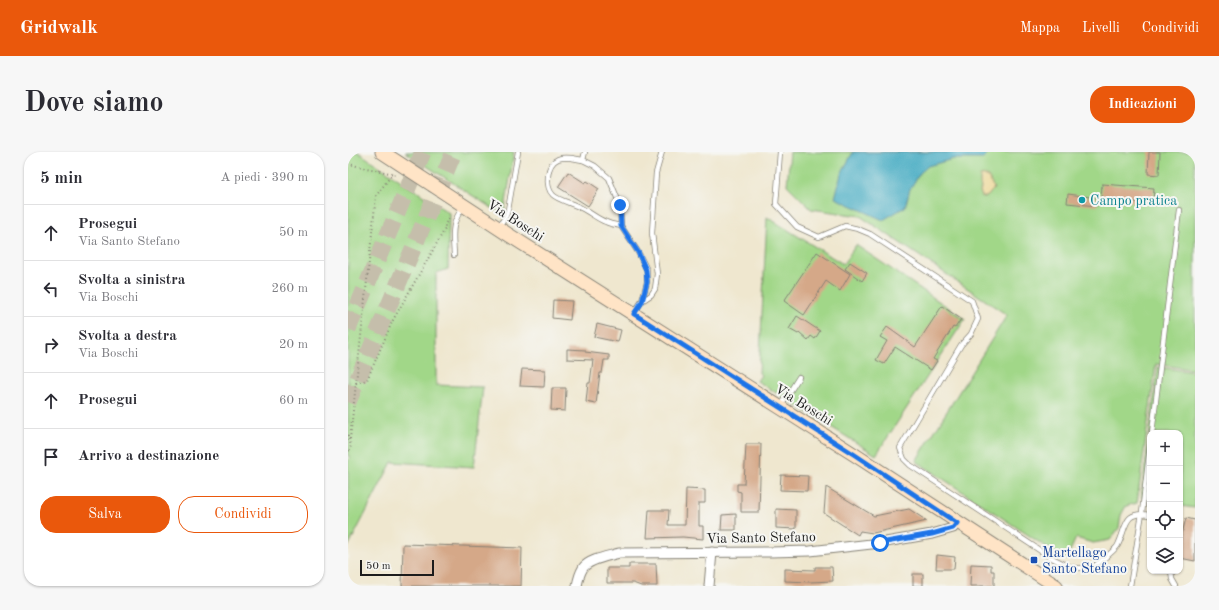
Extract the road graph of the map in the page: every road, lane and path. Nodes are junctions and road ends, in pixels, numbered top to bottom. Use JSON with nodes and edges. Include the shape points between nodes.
{"nodes":[{"id":1,"x":518,"y":152,"type":"edge"},
{"id":2,"x":585,"y":152,"type":"edge"},
{"id":3,"x":662,"y":152,"type":"edge"},
{"id":4,"x":780,"y":152,"type":"edge"},
{"id":5,"x":384,"y":153,"type":"edge"},
{"id":6,"x":583,"y":160,"type":"junction"},
{"id":7,"x":348,"y":164,"type":"edge"},
{"id":8,"x":460,"y":209,"type":"junction"},
{"id":9,"x":1179,"y":210,"type":"dead end"},
{"id":10,"x":621,"y":226,"type":"junction"},
{"id":11,"x":498,"y":227,"type":"junction"},
{"id":12,"x":454,"y":255,"type":"dead end"},
{"id":13,"x":642,"y":302,"type":"junction"},
{"id":14,"x":634,"y":314,"type":"junction"},
{"id":15,"x":799,"y":377,"type":"dead end"},
{"id":16,"x":356,"y":383,"type":"junction"},
{"id":17,"x":780,"y":407,"type":"junction"},
{"id":18,"x":1152,"y":430,"type":"edge"},
{"id":19,"x":348,"y":435,"type":"edge"},
{"id":20,"x":350,"y":439,"type":"junction"},
{"id":21,"x":348,"y":453,"type":"edge"},
{"id":22,"x":1148,"y":466,"type":"edge"},
{"id":23,"x":1142,"y":513,"type":"junction"},
{"id":24,"x":1147,"y":514,"type":"edge"},
{"id":25,"x":957,"y":523,"type":"junction"},
{"id":26,"x":712,"y":552,"type":"junction"},
{"id":27,"x":1171,"y":574,"type":"edge"},
{"id":28,"x":577,"y":586,"type":"edge"},
{"id":29,"x":709,"y":586,"type":"edge"},
{"id":30,"x":1056,"y":586,"type":"edge"},
{"id":31,"x":1130,"y":586,"type":"edge"},
{"id":32,"x":1176,"y":586,"type":"edge"}],
"edges":[{"from":1,"to":11,"type":"lane","via":[[508,210]]},
{"from":2,"to":6,"type":"lane"},
{"from":3,"to":13,"type":"lane","via":[[656,173],[652,233],[655,289]]},
{"from":4,"to":23,"type":"lane","via":[[776,204],[797,227],[820,237],[845,226],[870,234],[972,301],[978,318],[971,334],[961,345],[900,448],[904,459],[910,465],[1050,557],[1074,568],[1092,568],[1118,546],[1126,521],[1135,514]]},
{"from":5,"to":8,"type":"main road","name":"Via Boschi"},
{"from":6,"to":10,"type":"lane","via":[[609,178],[620,205]]},
{"from":6,"to":10,"type":"lane","via":[[558,159],[552,164],[548,182],[550,190],[554,196],[583,208],[605,222]]},
{"from":7,"to":16,"type":"path","via":[[395,174],[376,196]]},
{"from":8,"to":11,"type":"main road","name":"Via Boschi"},
{"from":8,"to":12,"type":"lane","via":[[452,228]]},
{"from":8,"to":16,"type":"path","via":[[448,218],[445,229],[393,320],[367,380]]},
{"from":9,"to":18,"type":"lane"},
{"from":10,"to":13,"type":"lane","via":[[646,270],[647,282]]},
{"from":11,"to":14,"type":"main road","name":"Via Boschi"},
{"from":13,"to":14,"type":"lane"},
{"from":14,"to":17,"type":"main road","name":"Via Boschi"},
{"from":15,"to":17,"type":"lane"},
{"from":16,"to":20,"type":"path"},
{"from":17,"to":25,"type":"main road","name":"Via Boschi"},
{"from":19,"to":20,"type":"path"},
{"from":20,"to":21,"type":"path"},
{"from":22,"to":23,"type":"lane"},
{"from":23,"to":24,"type":"lane"},
{"from":23,"to":31,"type":"lane"},
{"from":25,"to":26,"type":"street","name":"Via Santo Stefano","via":[[953,528],[932,534],[880,543],[810,551]]},
{"from":25,"to":30,"type":"main road","name":"Via Boschi"},
{"from":26,"to":28,"type":"street","name":"Via Santo Stefano","via":[[619,553],[598,558],[584,566]]},
{"from":26,"to":29,"type":"street"},
{"from":27,"to":32,"type":"lane"}]}
